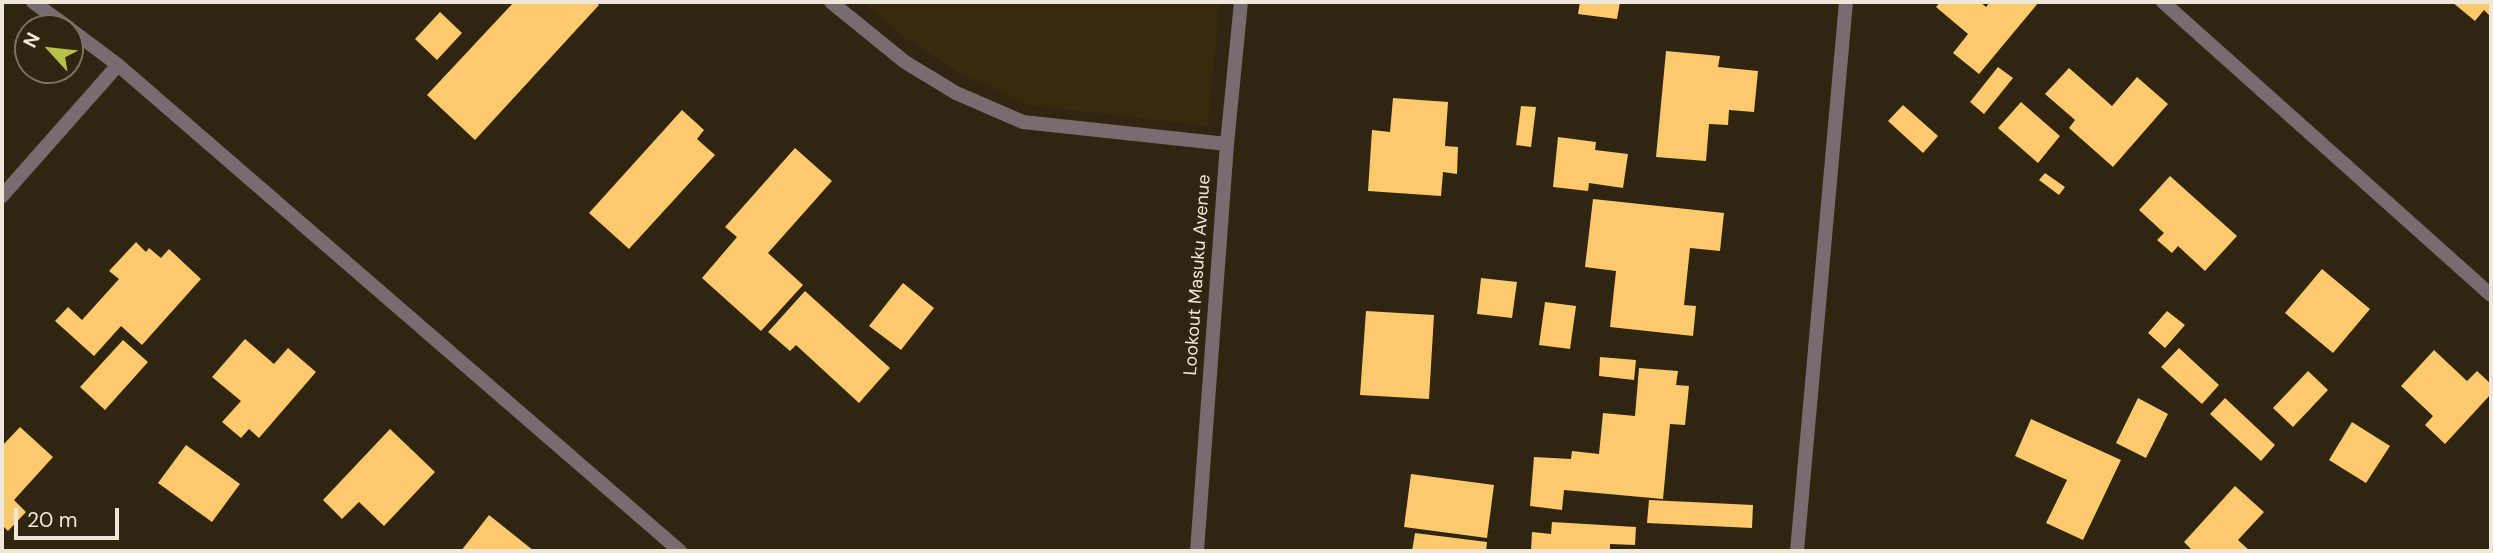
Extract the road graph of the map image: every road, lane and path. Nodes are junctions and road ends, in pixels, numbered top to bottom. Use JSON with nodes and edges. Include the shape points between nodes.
{"nodes":[{"id":1,"x":33,"y":2,"type":"edge"},
{"id":2,"x":831,"y":2,"type":"edge"},
{"id":3,"x":1241,"y":2,"type":"edge"},
{"id":4,"x":1846,"y":2,"type":"edge"},
{"id":5,"x":2163,"y":2,"type":"edge"},
{"id":6,"x":50,"y":14,"type":"edge"},
{"id":7,"x":84,"y":39,"type":"edge"},
{"id":8,"x":118,"y":65,"type":"junction"},
{"id":9,"x":1227,"y":144,"type":"junction"},
{"id":10,"x":2,"y":196,"type":"edge"},
{"id":11,"x":2491,"y":295,"type":"edge"},
{"id":12,"x":680,"y":551,"type":"edge"},
{"id":13,"x":1197,"y":551,"type":"edge"},
{"id":14,"x":1797,"y":551,"type":"edge"}],
"edges":[{"from":1,"to":6,"type":"street"},
{"from":2,"to":9,"type":"street","via":[[905,62],[956,93],[1023,122]]},
{"from":3,"to":9,"type":"street","name":"Lookout Masuku Avenue"},
{"from":4,"to":14,"type":"street"},
{"from":5,"to":11,"type":"street"},
{"from":7,"to":8,"type":"street"},
{"from":8,"to":10,"type":"street"},
{"from":8,"to":12,"type":"street"},
{"from":9,"to":13,"type":"street","name":"Lookout Masuku Avenue"}]}
